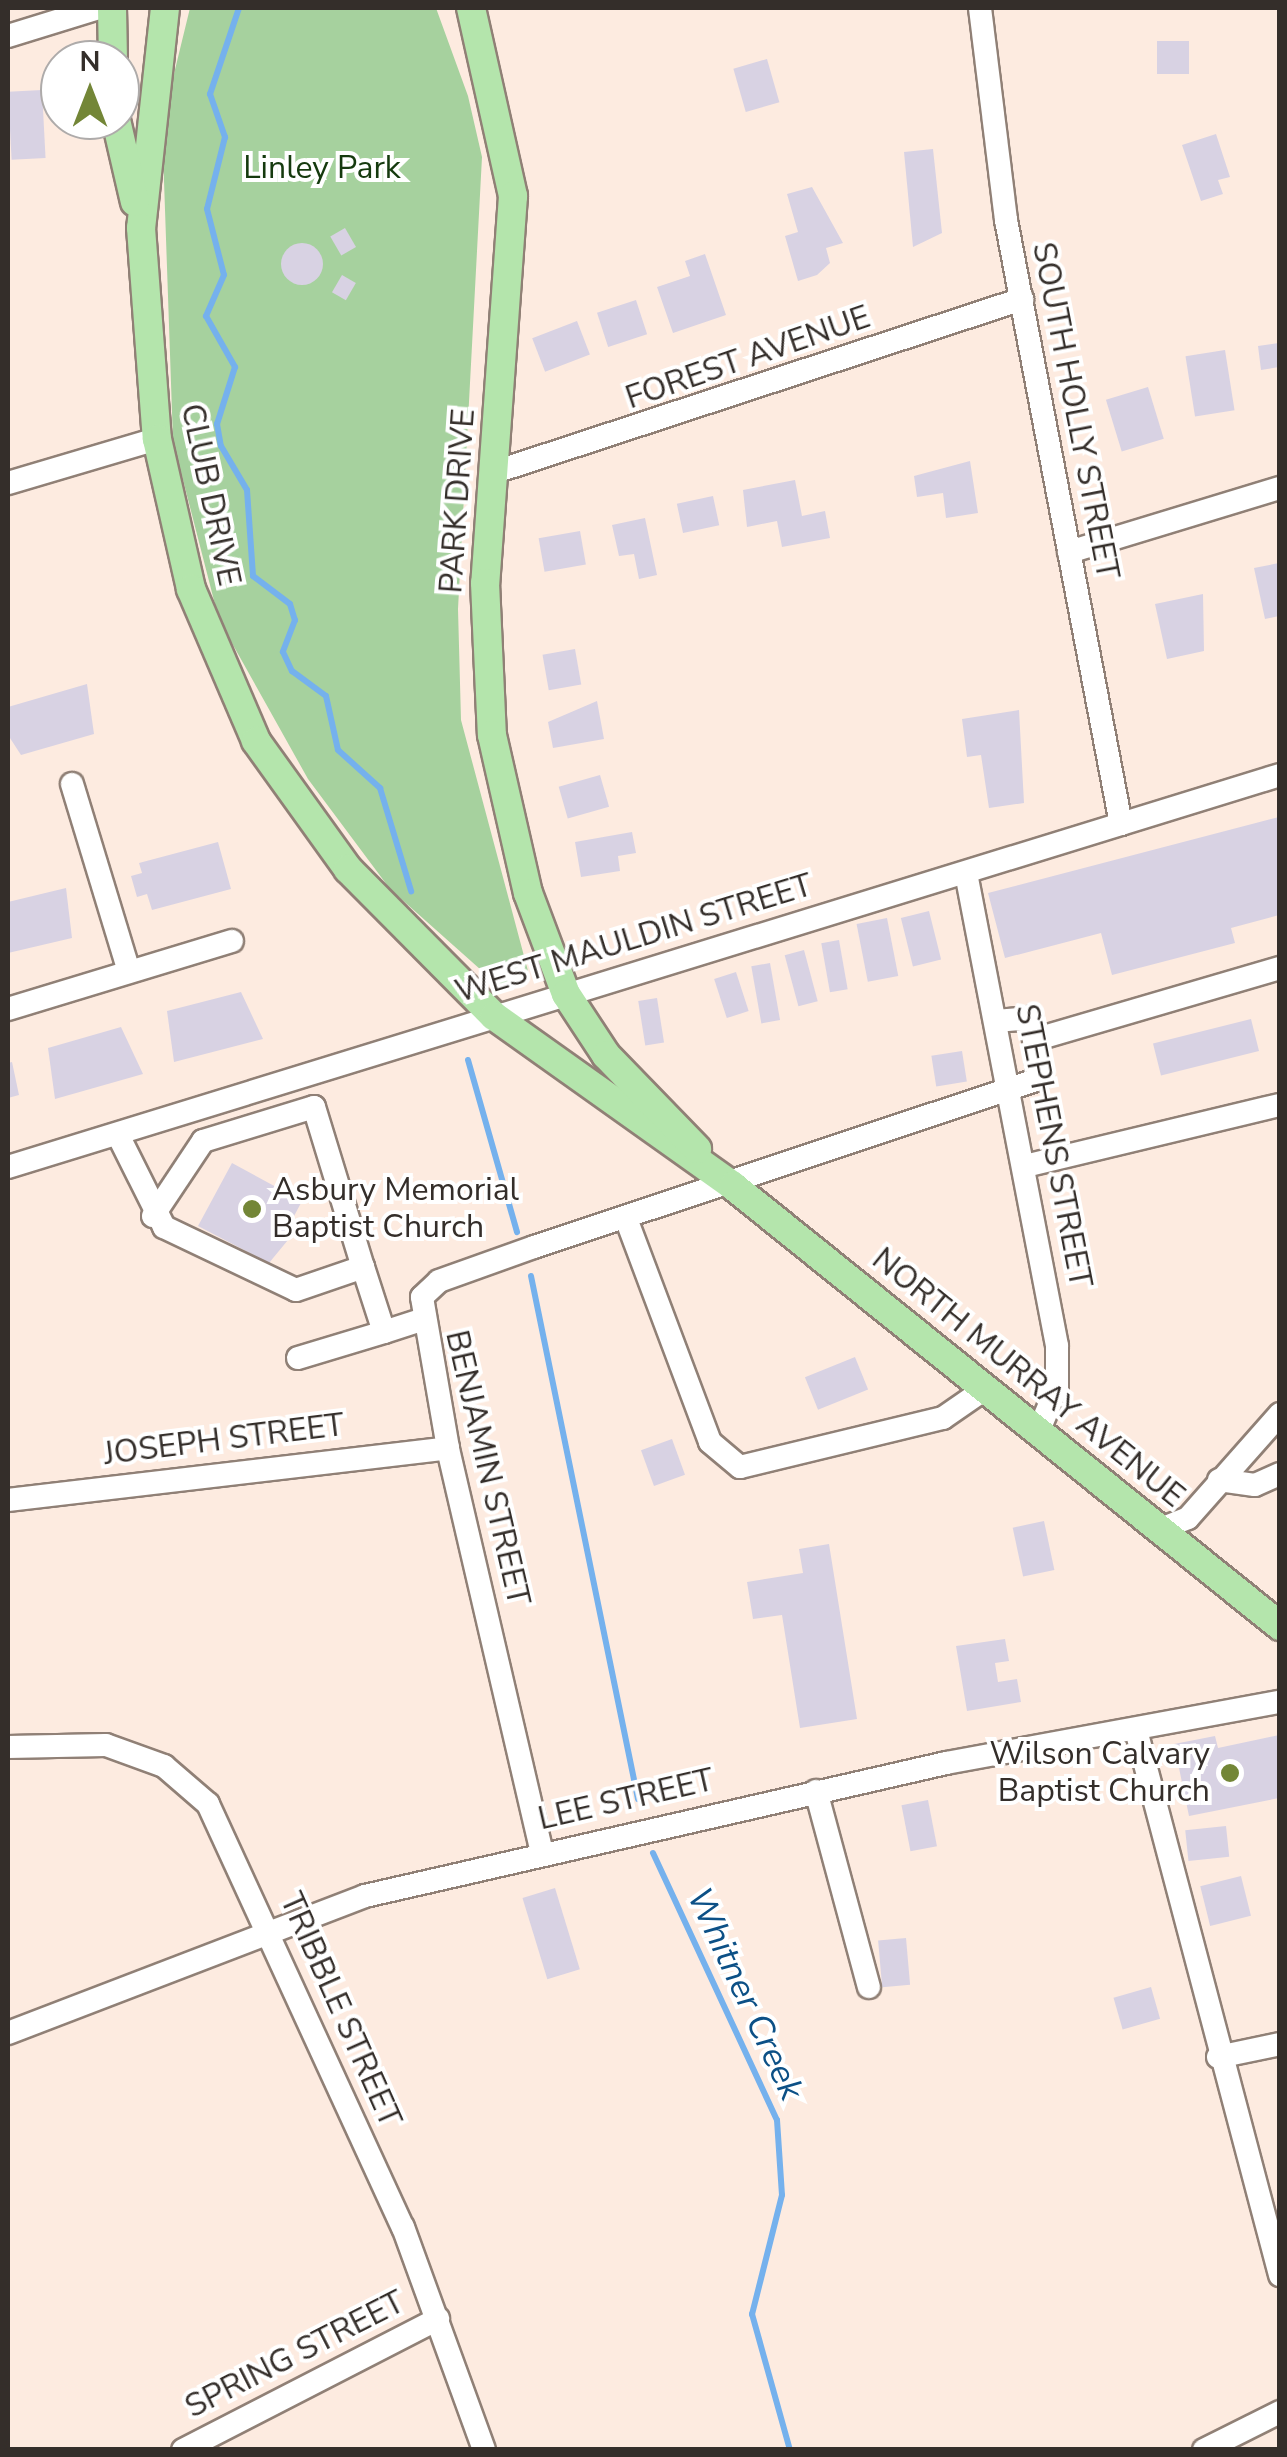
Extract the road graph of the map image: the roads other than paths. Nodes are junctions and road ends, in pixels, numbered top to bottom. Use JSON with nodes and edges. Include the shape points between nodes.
{"nodes":[{"id":1,"x":99,"y":8,"type":"edge"},
{"id":2,"x":112,"y":8,"type":"edge"},
{"id":3,"x":165,"y":8,"type":"edge"},
{"id":4,"x":472,"y":8,"type":"edge"},
{"id":5,"x":980,"y":8,"type":"edge"},
{"id":6,"x":8,"y":36,"type":"edge"},
{"id":7,"x":113,"y":40,"type":"edge"},
{"id":8,"x":121,"y":140,"type":"edge"},
{"id":9,"x":142,"y":228,"type":"junction"},
{"id":10,"x":1022,"y":298,"type":"junction"},
{"id":11,"x":157,"y":440,"type":"junction"},
{"id":12,"x":494,"y":472,"type":"junction"},
{"id":13,"x":8,"y":483,"type":"edge"},
{"id":14,"x":1280,"y":488,"type":"edge"},
{"id":15,"x":1068,"y":552,"type":"junction"},
{"id":16,"x":1280,"y":774,"type":"edge"},
{"id":17,"x":72,"y":784,"type":"dead end"},
{"id":18,"x":1121,"y":824,"type":"junction"},
{"id":19,"x":966,"y":873,"type":"junction"},
{"id":20,"x":232,"y":941,"type":"dead end"},
{"id":21,"x":1280,"y":968,"type":"edge"},
{"id":22,"x":129,"y":972,"type":"junction"},
{"id":23,"x":566,"y":994,"type":"junction"},
{"id":24,"x":8,"y":1009,"type":"edge"},
{"id":25,"x":494,"y":1016,"type":"junction"},
{"id":26,"x":996,"y":1021,"type":"junction"},
{"id":27,"x":1037,"y":1039,"type":"junction"},
{"id":28,"x":1010,"y":1092,"type":"junction"},
{"id":29,"x":1280,"y":1104,"type":"edge"},
{"id":30,"x":118,"y":1134,"type":"junction"},
{"id":31,"x":1025,"y":1166,"type":"junction"},
{"id":32,"x":8,"y":1168,"type":"edge"},
{"id":33,"x":733,"y":1186,"type":"junction"},
{"id":34,"x":153,"y":1216,"type":"junction"},
{"id":35,"x":626,"y":1221,"type":"junction"},
{"id":36,"x":363,"y":1267,"type":"junction"},
{"id":37,"x":421,"y":1320,"type":"junction"},
{"id":38,"x":384,"y":1332,"type":"junction"},
{"id":39,"x":298,"y":1358,"type":"dead end"},
{"id":40,"x":985,"y":1389,"type":"junction"},
{"id":41,"x":1280,"y":1414,"type":"edge"},
{"id":42,"x":1040,"y":1430,"type":"junction"},
{"id":43,"x":448,"y":1448,"type":"junction"},
{"id":44,"x":1280,"y":1474,"type":"edge"},
{"id":45,"x":1219,"y":1480,"type":"junction"},
{"id":46,"x":8,"y":1500,"type":"edge"},
{"id":47,"x":1162,"y":1529,"type":"junction"},
{"id":48,"x":1280,"y":1626,"type":"edge"},
{"id":49,"x":1280,"y":1702,"type":"edge"},
{"id":50,"x":1136,"y":1730,"type":"junction"},
{"id":51,"x":8,"y":1747,"type":"edge"},
{"id":52,"x":816,"y":1792,"type":"junction"},
{"id":53,"x":542,"y":1852,"type":"junction"},
{"id":54,"x":269,"y":1930,"type":"junction"},
{"id":55,"x":869,"y":1987,"type":"dead end"},
{"id":56,"x":8,"y":2033,"type":"edge"},
{"id":57,"x":1280,"y":2044,"type":"edge"},
{"id":58,"x":1218,"y":2056,"type":"junction"},
{"id":59,"x":1280,"y":2275,"type":"edge"},
{"id":60,"x":438,"y":2319,"type":"junction"},
{"id":61,"x":1280,"y":2412,"type":"edge"},
{"id":62,"x":182,"y":2450,"type":"edge"},
{"id":63,"x":484,"y":2450,"type":"edge"},
{"id":64,"x":1204,"y":2450,"type":"edge"}],
"edges":[{"from":1,"to":6,"type":"street"},
{"from":2,"to":7,"type":"main road"},
{"from":3,"to":9,"type":"main road","name":"CLUB DRIVE"},
{"from":4,"to":12,"type":"main road","name":"PARK DRIVE","via":[[513,196]]},
{"from":5,"to":10,"type":"street","name":"SOUTH HOLLY STREET"},
{"from":8,"to":9,"type":"main road"},
{"from":9,"to":11,"type":"main road","name":"CLUB DRIVE"},
{"from":10,"to":12,"type":"street","name":"FOREST AVENUE"},
{"from":10,"to":15,"type":"street","name":"SOUTH HOLLY STREET"},
{"from":11,"to":13,"type":"street"},
{"from":11,"to":25,"type":"main road","name":"CLUB DRIVE","via":[[190,589],[256,741],[348,870]]},
{"from":12,"to":23,"type":"main road","name":"PARK DRIVE","via":[[483,668],[492,735],[528,893]]},
{"from":14,"to":15,"type":"street"},
{"from":15,"to":18,"type":"street","name":"SOUTH HOLLY STREET"},
{"from":16,"to":18,"type":"street","name":"WEST MAULDIN STREET"},
{"from":17,"to":22,"type":"street"},
{"from":18,"to":19,"type":"street","name":"WEST MAULDIN STREET"},
{"from":19,"to":23,"type":"street","name":"WEST MAULDIN STREET"},
{"from":19,"to":26,"type":"street","name":"STEPHENS STREET"},
{"from":20,"to":22,"type":"street"},
{"from":21,"to":27,"type":"street"},
{"from":22,"to":24,"type":"street"},
{"from":23,"to":25,"type":"street","name":"WEST MAULDIN STREET"},
{"from":23,"to":33,"type":"main road","name":"NORTH MURRAY AVENUE","via":[[606,1055]]},
{"from":25,"to":30,"type":"street","name":"WEST MAULDIN STREET"},
{"from":25,"to":33,"type":"main road","name":"NORTH MURRAY AVENUE"},
{"from":26,"to":27,"type":"street","via":[[1026,1015]]},
{"from":26,"to":28,"type":"street","name":"STEPHENS STREET"},
{"from":27,"to":28,"type":"street","via":[[1044,1071]]},
{"from":28,"to":31,"type":"street","name":"STEPHENS STREET"},
{"from":28,"to":33,"type":"street","name":"BENJAMIN STREET"},
{"from":29,"to":31,"type":"street"},
{"from":30,"to":32,"type":"street","name":"WEST MAULDIN STREET"},
{"from":30,"to":34,"type":"street"},
{"from":31,"to":42,"type":"street","name":"STEPHENS STREET","via":[[1058,1346],[1057,1387]]},
{"from":33,"to":35,"type":"street","name":"BENJAMIN STREET"},
{"from":33,"to":40,"type":"main road","name":"NORTH MURRAY AVENUE"},
{"from":34,"to":36,"type":"street","via":[[296,1290]]},
{"from":34,"to":36,"type":"street","via":[[194,1149],[314,1108]]},
{"from":35,"to":37,"type":"street","name":"BENJAMIN STREET","via":[[440,1281],[422,1297]]},
{"from":35,"to":40,"type":"street","via":[[710,1442],[740,1467],[944,1418]]},
{"from":36,"to":38,"type":"street"},
{"from":37,"to":38,"type":"street"},
{"from":37,"to":43,"type":"street","name":"BENJAMIN STREET"},
{"from":38,"to":39,"type":"street"},
{"from":40,"to":42,"type":"main road","name":"NORTH MURRAY AVENUE"},
{"from":41,"to":45,"type":"street"},
{"from":42,"to":47,"type":"main road","name":"NORTH MURRAY AVENUE"},
{"from":43,"to":46,"type":"street","name":"JOSEPH STREET"},
{"from":43,"to":53,"type":"street","name":"BENJAMIN STREET"},
{"from":44,"to":45,"type":"street","via":[[1255,1485]]},
{"from":45,"to":47,"type":"street","via":[[1188,1518]]},
{"from":47,"to":48,"type":"main road","name":"NORTH MURRAY AVENUE"},
{"from":49,"to":50,"type":"street","name":"LEE STREET"},
{"from":50,"to":52,"type":"street","name":"LEE STREET"},
{"from":50,"to":58,"type":"street"},
{"from":51,"to":54,"type":"street","name":"TRIBBLE STREET","via":[[106,1745],[164,1766],[208,1804]]},
{"from":52,"to":53,"type":"street","name":"LEE STREET"},
{"from":52,"to":55,"type":"street"},
{"from":53,"to":54,"type":"street","name":"LEE STREET"},
{"from":54,"to":56,"type":"street","name":"LEE STREET"},
{"from":54,"to":60,"type":"street","name":"TRIBBLE STREET"},
{"from":57,"to":58,"type":"street"},
{"from":58,"to":59,"type":"street"},
{"from":60,"to":62,"type":"street","name":"SPRING STREET"},
{"from":60,"to":63,"type":"street","name":"TRIBBLE STREET"},
{"from":61,"to":64,"type":"street"}]}
